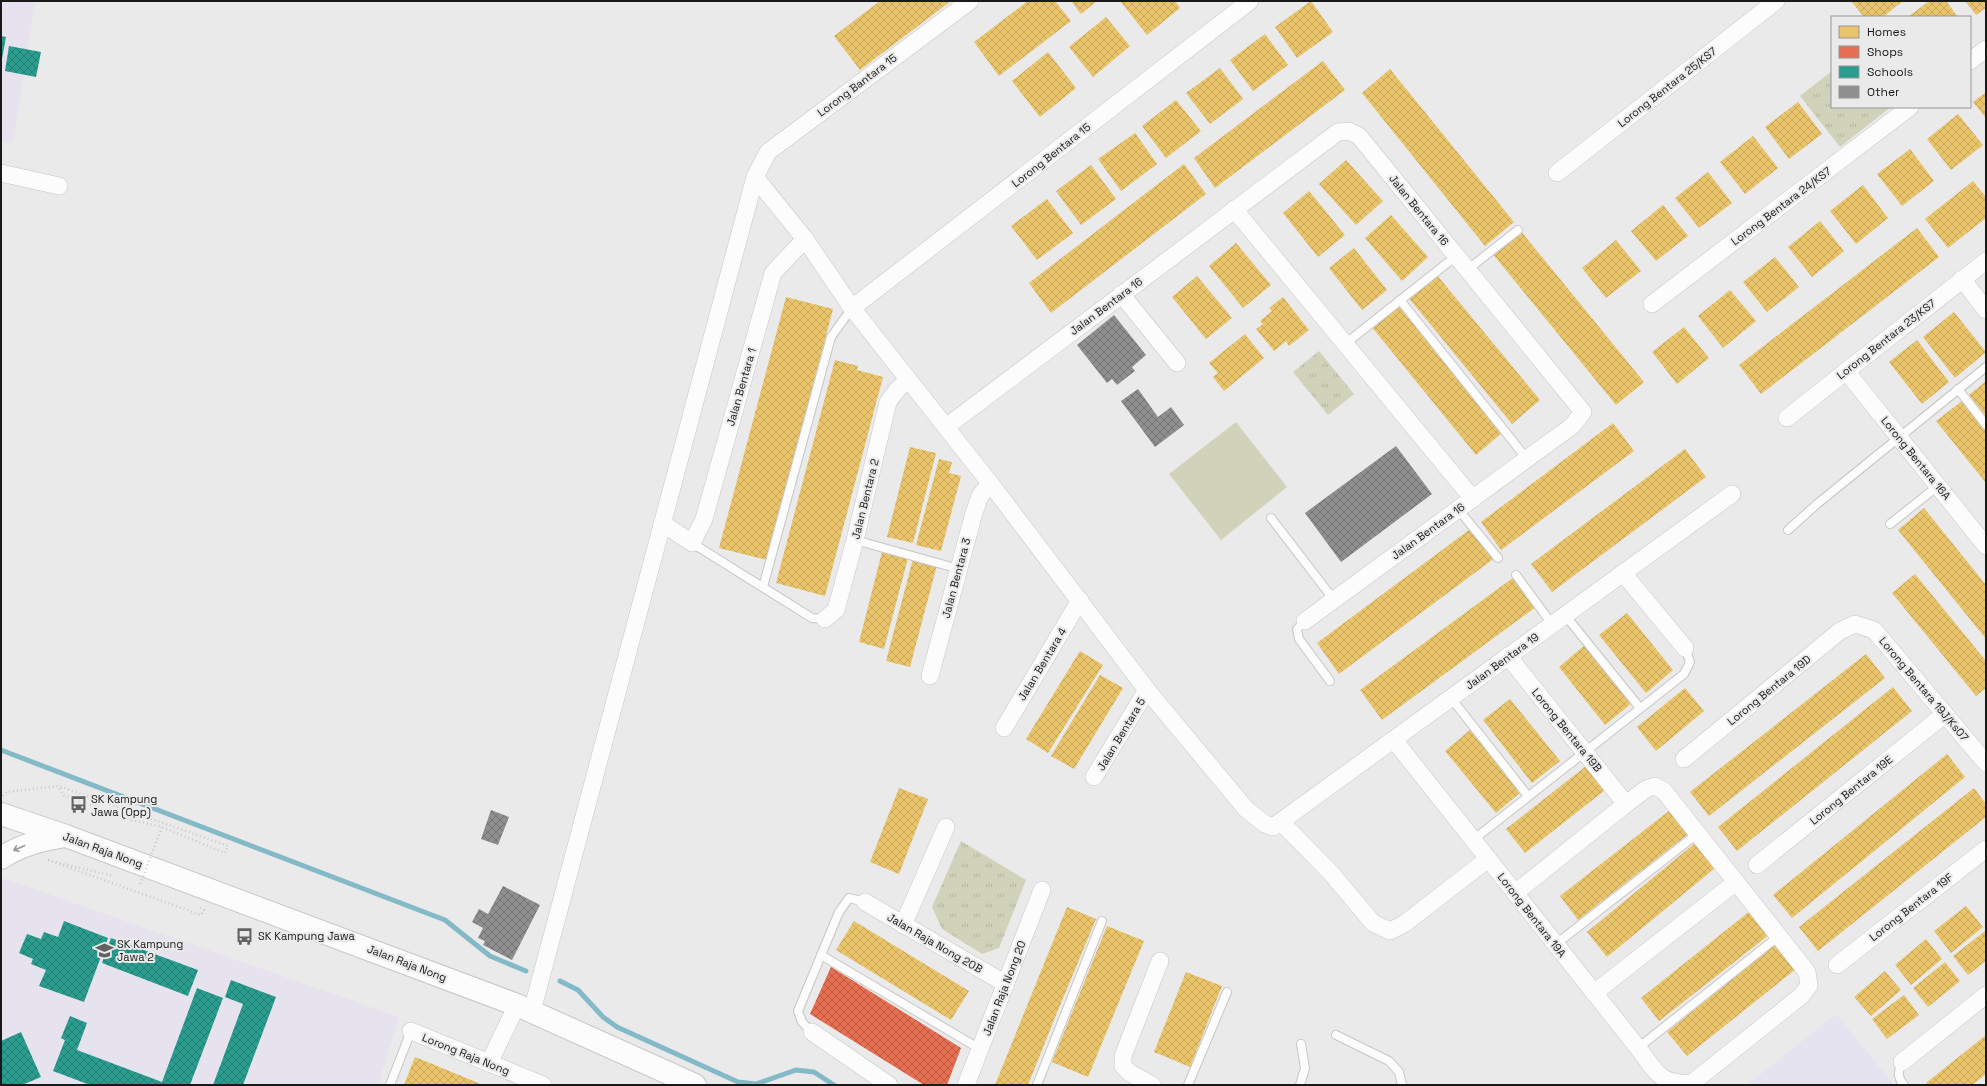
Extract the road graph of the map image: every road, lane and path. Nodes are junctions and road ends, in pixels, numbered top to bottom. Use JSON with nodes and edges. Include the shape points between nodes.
{"nodes":[{"id":1,"x":970,"y":1,"type":"edge"},
{"id":2,"x":1250,"y":1,"type":"edge"},
{"id":3,"x":1776,"y":1,"type":"edge"},
{"id":4,"x":1986,"y":49,"type":"edge"},
{"id":5,"x":1971,"y":60,"type":"edge"},
{"id":6,"x":1909,"y":108,"type":"edge"},
{"id":7,"x":1,"y":173,"type":"edge"},
{"id":8,"x":1557,"y":173,"type":"dead end"},
{"id":9,"x":755,"y":177,"type":"junction"},
{"id":10,"x":59,"y":186,"type":"dead end"},
{"id":11,"x":1234,"y":209,"type":"junction"},
{"id":12,"x":1518,"y":230,"type":"dead end"},
{"id":13,"x":805,"y":239,"type":"junction"},
{"id":14,"x":1456,"y":256,"type":"junction"},
{"id":15,"x":1986,"y":261,"type":"edge"},
{"id":16,"x":1467,"y":270,"type":"junction"},
{"id":17,"x":1962,"y":279,"type":"junction"},
{"id":18,"x":1121,"y":294,"type":"junction"},
{"id":19,"x":1400,"y":300,"type":"junction"},
{"id":20,"x":1652,"y":304,"type":"dead end"},
{"id":21,"x":852,"y":308,"type":"junction"},
{"id":22,"x":1986,"y":310,"type":"edge"},
{"id":23,"x":1345,"y":344,"type":"junction"},
{"id":24,"x":1177,"y":363,"type":"dead end"},
{"id":25,"x":1986,"y":367,"type":"edge"},
{"id":26,"x":1846,"y":371,"type":"junction"},
{"id":27,"x":908,"y":380,"type":"junction"},
{"id":28,"x":1958,"y":389,"type":"junction"},
{"id":29,"x":1786,"y":418,"type":"dead end"},
{"id":30,"x":1986,"y":425,"type":"edge"},
{"id":31,"x":946,"y":427,"type":"junction"},
{"id":32,"x":1900,"y":437,"type":"junction"},
{"id":33,"x":1527,"y":459,"type":"junction"},
{"id":34,"x":990,"y":483,"type":"junction"},
{"id":35,"x":1938,"y":486,"type":"junction"},
{"id":36,"x":1732,"y":494,"type":"dead end"},
{"id":37,"x":1473,"y":499,"type":"junction"},
{"id":38,"x":1458,"y":509,"type":"junction"},
{"id":39,"x":1271,"y":518,"type":"dead end"},
{"id":40,"x":662,"y":523,"type":"junction"},
{"id":41,"x":1890,"y":524,"type":"dead end"},
{"id":42,"x":1788,"y":530,"type":"dead end"},
{"id":43,"x":855,"y":540,"type":"junction"},
{"id":44,"x":692,"y":543,"type":"junction"},
{"id":45,"x":1986,"y":546,"type":"edge"},
{"id":46,"x":1498,"y":558,"type":"dead end"},
{"id":47,"x":959,"y":569,"type":"junction"},
{"id":48,"x":1623,"y":573,"type":"junction"},
{"id":49,"x":1516,"y":575,"type":"dead end"},
{"id":50,"x":763,"y":588,"type":"junction"},
{"id":51,"x":1080,"y":600,"type":"junction"},
{"id":52,"x":1334,"y":600,"type":"junction"},
{"id":53,"x":825,"y":619,"type":"joint"},
{"id":54,"x":1559,"y":620,"type":"junction"},
{"id":55,"x":1305,"y":621,"type":"joint"},
{"id":56,"x":1855,"y":624,"type":"joint"},
{"id":57,"x":1685,"y":648,"type":"joint"},
{"id":58,"x":1508,"y":656,"type":"junction"},
{"id":59,"x":930,"y":676,"type":"dead end"},
{"id":60,"x":1330,"y":681,"type":"dead end"},
{"id":61,"x":1147,"y":690,"type":"junction"},
{"id":62,"x":1451,"y":698,"type":"junction"},
{"id":63,"x":1640,"y":708,"type":"junction"},
{"id":64,"x":1946,"y":714,"type":"junction"},
{"id":65,"x":1004,"y":728,"type":"dead end"},
{"id":66,"x":1394,"y":740,"type":"junction"},
{"id":67,"x":1585,"y":752,"type":"junction"},
{"id":68,"x":1684,"y":759,"type":"dead end"},
{"id":69,"x":1986,"y":763,"type":"edge"},
{"id":70,"x":1094,"y":777,"type":"dead end"},
{"id":71,"x":59,"y":786,"type":"junction"},
{"id":72,"x":1528,"y":796,"type":"junction"},
{"id":73,"x":1626,"y":804,"type":"junction"},
{"id":74,"x":2,"y":815,"type":"edge"},
{"id":75,"x":1277,"y":824,"type":"junction"},
{"id":76,"x":946,"y":827,"type":"dead end"},
{"id":77,"x":162,"y":828,"type":"junction"},
{"id":78,"x":1697,"y":834,"type":"junction"},
{"id":79,"x":66,"y":836,"type":"junction"},
{"id":80,"x":1473,"y":840,"type":"junction"},
{"id":81,"x":1986,"y":850,"type":"edge"},
{"id":82,"x":9,"y":853,"type":"edge"},
{"id":83,"x":1488,"y":859,"type":"junction"},
{"id":84,"x":48,"y":860,"type":"junction"},
{"id":85,"x":1757,"y":865,"type":"dead end"},
{"id":86,"x":111,"y":875,"type":"dead end"},
{"id":87,"x":1736,"y":882,"type":"junction"},
{"id":88,"x":147,"y":887,"type":"dead end"},
{"id":89,"x":1042,"y":890,"type":"dead end"},
{"id":90,"x":1515,"y":893,"type":"junction"},
{"id":91,"x":865,"y":902,"type":"joint"},
{"id":92,"x":196,"y":907,"type":"dead end"},
{"id":93,"x":1102,"y":921,"type":"dead end"},
{"id":94,"x":903,"y":925,"type":"junction"},
{"id":95,"x":1779,"y":936,"type":"junction"},
{"id":96,"x":1556,"y":944,"type":"junction"},
{"id":97,"x":821,"y":955,"type":"junction"},
{"id":98,"x":1160,"y":961,"type":"dead end"},
{"id":99,"x":1837,"y":965,"type":"dead end"},
{"id":100,"x":1006,"y":984,"type":"junction"},
{"id":101,"x":1227,"y":992,"type":"dead end"},
{"id":102,"x":1594,"y":993,"type":"junction"},
{"id":103,"x":1986,"y":995,"type":"edge"},
{"id":104,"x":524,"y":1008,"type":"junction"},
{"id":105,"x":411,"y":1031,"type":"joint"},
{"id":106,"x":812,"y":1032,"type":"joint"},
{"id":107,"x":1336,"y":1035,"type":"dead end"},
{"id":108,"x":1301,"y":1044,"type":"dead end"},
{"id":109,"x":1638,"y":1048,"type":"junction"},
{"id":110,"x":980,"y":1049,"type":"junction"},
{"id":111,"x":1902,"y":1062,"type":"joint"},
{"id":112,"x":488,"y":1063,"type":"junction"},
{"id":113,"x":390,"y":1085,"type":"edge"},
{"id":114,"x":543,"y":1085,"type":"edge"},
{"id":115,"x":695,"y":1085,"type":"edge"},
{"id":116,"x":889,"y":1085,"type":"edge"},
{"id":117,"x":966,"y":1085,"type":"edge"},
{"id":118,"x":1037,"y":1085,"type":"edge"},
{"id":119,"x":1152,"y":1085,"type":"edge"},
{"id":120,"x":1188,"y":1085,"type":"edge"},
{"id":121,"x":1300,"y":1085,"type":"edge"},
{"id":122,"x":1402,"y":1085,"type":"edge"},
{"id":123,"x":1904,"y":1085,"type":"edge"}],
"edges":[{"from":1,"to":9,"type":"street","name":"Lorong Bantara 15","via":[[768,152]]},
{"from":2,"to":21,"type":"street","name":"Lorong Bentara 15"},
{"from":3,"to":8,"type":"street","name":"Lorong Bentara 25/KS7"},
{"from":4,"to":5,"type":"street"},
{"from":6,"to":20,"type":"street","name":"Lorong Bentara 24/KS7"},
{"from":7,"to":10,"type":"street"},
{"from":9,"to":13,"type":"street"},
{"from":9,"to":40,"type":"street","name":"Lorong Bantara 15"},
{"from":11,"to":14,"type":"street","name":"Jalan Bentara 16","via":[[1338,132],[1349,131],[1359,136]]},
{"from":11,"to":18,"type":"street","name":"Jalan Bentara 16"},
{"from":11,"to":23,"type":"street"},
{"from":12,"to":16,"type":"lane"},
{"from":13,"to":21,"type":"street"},
{"from":13,"to":44,"type":"street","name":"Jalan Bentara 1","via":[[773,273],[704,520]]},
{"from":14,"to":16,"type":"street","name":"Jalan Bentara 16"},
{"from":14,"to":19,"type":"lane"},
{"from":15,"to":17,"type":"street","name":"Lorong Bentara 23/KS7"},
{"from":16,"to":33,"type":"street","name":"Jalan Bentara 16","via":[[1583,412],[1572,426]]},
{"from":17,"to":22,"type":"street"},
{"from":17,"to":26,"type":"street","name":"Lorong Bentara 23/KS7"},
{"from":18,"to":24,"type":"street"},
{"from":18,"to":31,"type":"street","name":"Jalan Bentara 16"},
{"from":19,"to":23,"type":"lane"},
{"from":19,"to":33,"type":"lane"},
{"from":21,"to":27,"type":"street"},
{"from":21,"to":50,"type":"lane","via":[[831,337]]},
{"from":23,"to":37,"type":"street"},
{"from":25,"to":28,"type":"lane"},
{"from":26,"to":29,"type":"street","name":"Lorong Bentara 23/KS7"},
{"from":26,"to":32,"type":"street","name":"Lorong Bentara 16A"},
{"from":27,"to":31,"type":"street"},
{"from":27,"to":43,"type":"street","name":"Jalan Bentara 2","via":[[888,402]]},
{"from":28,"to":30,"type":"lane"},
{"from":28,"to":32,"type":"lane"},
{"from":31,"to":34,"type":"street"},
{"from":32,"to":35,"type":"street","name":"Lorong Bentara 16A"},
{"from":32,"to":42,"type":"lane"},
{"from":33,"to":37,"type":"street","name":"Jalan Bentara 16"},
{"from":34,"to":47,"type":"street","name":"Jalan Bentara 3","via":[[980,496]]},
{"from":34,"to":51,"type":"street"},
{"from":35,"to":41,"type":"lane"},
{"from":35,"to":45,"type":"street","name":"Lorong Bentara 16A"},
{"from":36,"to":48,"type":"street","name":"Jalan Bentara 19"},
{"from":37,"to":38,"type":"street","name":"Jalan Bentara 16"},
{"from":38,"to":46,"type":"lane"},
{"from":38,"to":52,"type":"street","name":"Jalan Bentara 16"},
{"from":39,"to":52,"type":"lane"},
{"from":40,"to":44,"type":"street"},
{"from":40,"to":104,"type":"street","name":"Lorong Bantara 15"},
{"from":43,"to":47,"type":"lane"},
{"from":43,"to":53,"type":"street","name":"Jalan Bentara 2","via":[[836,610]]},
{"from":44,"to":50,"type":"lane"},
{"from":47,"to":59,"type":"street","name":"Jalan Bentara 3"},
{"from":48,"to":54,"type":"street","name":"Jalan Bentara 19"},
{"from":48,"to":57,"type":"street"},
{"from":49,"to":54,"type":"lane"},
{"from":50,"to":53,"type":"lane","via":[[812,618]]},
{"from":51,"to":61,"type":"street"},
{"from":51,"to":65,"type":"street","name":"Jalan Bentara 4"},
{"from":52,"to":55,"type":"street","name":"Jalan Bentara 16"},
{"from":54,"to":58,"type":"street","name":"Jalan Bentara 19"},
{"from":54,"to":63,"type":"lane"},
{"from":55,"to":60,"type":"lane","via":[[1297,630],[1299,639]]},
{"from":56,"to":64,"type":"street","name":"Lorong Bentara 19J/Ks07","via":[[1874,630]]},
{"from":56,"to":68,"type":"street","name":"Lorong Bentara 19D","via":[[1840,631]]},
{"from":57,"to":63,"type":"lane","via":[[1690,662],[1684,674]]},
{"from":58,"to":62,"type":"street","name":"Jalan Bentara 19"},
{"from":58,"to":67,"type":"street","name":"Lorong Bentara 19B"},
{"from":61,"to":70,"type":"street","name":"Jalan Bentara 5"},
{"from":61,"to":75,"type":"street","via":[[1246,809],[1265,824]]},
{"from":62,"to":66,"type":"street","name":"Jalan Bentara 19"},
{"from":62,"to":72,"type":"lane"},
{"from":63,"to":67,"type":"lane"},
{"from":64,"to":69,"type":"street","name":"Lorong Bentara 19J/Ks07"},
{"from":64,"to":85,"type":"street","name":"Lorong Bentara 19E"},
{"from":66,"to":75,"type":"street","name":"Jalan Bentara 19"},
{"from":66,"to":80,"type":"street","name":"Lorong Bentara 19A"},
{"from":67,"to":72,"type":"lane"},
{"from":67,"to":73,"type":"street","name":"Lorong Bentara 19B"},
{"from":71,"to":74,"type":"path","via":[[6,792]]},
{"from":71,"to":77,"type":"path","via":[[63,795]]},
{"from":71,"to":77,"type":"path","via":[[228,846],[225,853]]},
{"from":72,"to":80,"type":"lane"},
{"from":73,"to":78,"type":"street","via":[[1646,789],[1655,786],[1664,791]]},
{"from":73,"to":90,"type":"street"},
{"from":74,"to":79,"type":"main road","name":"Jalan Raja Nong"},
{"from":75,"to":83,"type":"street","via":[[1331,873],[1373,923],[1390,931],[1404,924]]},
{"from":76,"to":94,"type":"street"},
{"from":77,"to":88,"type":"path","bridge":true,"via":[[140,884]]},
{"from":78,"to":87,"type":"street"},
{"from":78,"to":96,"type":"lane"},
{"from":79,"to":82,"type":"main road","one_way":true,"via":[[41,840]]},
{"from":79,"to":104,"type":"main road","name":"Jalan Raja Nong"},
{"from":80,"to":83,"type":"street","name":"Lorong Bentara 19A"},
{"from":81,"to":99,"type":"street","name":"Lorong Bentara 19F"},
{"from":82,"to":84,"type":"path"},
{"from":83,"to":90,"type":"street","name":"Lorong Bentara 19A"},
{"from":84,"to":86,"type":"path"},
{"from":84,"to":92,"type":"path","via":[[201,915],[204,910]]},
{"from":87,"to":95,"type":"street"},
{"from":87,"to":102,"type":"street"},
{"from":89,"to":100,"type":"street","name":"Jalan Raja Nong 20"},
{"from":90,"to":96,"type":"street","name":"Lorong Bentara 19A"},
{"from":91,"to":94,"type":"street","name":"Jalan Raja Nong 20B"},
{"from":91,"to":97,"type":"lane","via":[[849,898],[839,912]]},
{"from":93,"to":118,"type":"lane"},
{"from":94,"to":100,"type":"street","name":"Jalan Raja Nong 20B"},
{"from":95,"to":109,"type":"lane"},
{"from":95,"to":109,"type":"street","name":"Lorong Bentara 19A","via":[[1807,972],[1809,986],[1801,996],[1692,1082],[1676,1084],[1662,1079]]},
{"from":96,"to":102,"type":"street","name":"Lorong Bentara 19A"},
{"from":97,"to":106,"type":"lane","via":[[798,1012],[802,1022]]},
{"from":97,"to":110,"type":"lane"},
{"from":98,"to":119,"type":"street","via":[[1123,1056],[1123,1066],[1126,1069]]},
{"from":100,"to":110,"type":"street","name":"Jalan Raja Nong 20"},
{"from":101,"to":120,"type":"lane"},
{"from":102,"to":109,"type":"street","name":"Lorong Bentara 19A"},
{"from":103,"to":111,"type":"street"},
{"from":104,"to":112,"type":"street","name":"Lorong Bantara 15"},
{"from":104,"to":115,"type":"main road","name":"Jalan Raja Nong"},
{"from":105,"to":112,"type":"street","name":"Lorong Raja Nong"},
{"from":105,"to":113,"type":"lane"},
{"from":106,"to":116,"type":"street"},
{"from":107,"to":122,"type":"lane","via":[[1389,1061],[1399,1072]]},
{"from":108,"to":121,"type":"lane","via":[[1305,1068]]},
{"from":110,"to":117,"type":"street","name":"Jalan Raja Nong 20"},
{"from":111,"to":123,"type":"lane","via":[[1898,1072],[1899,1079]]},
{"from":112,"to":114,"type":"street","name":"Lorong Raja Nong"}]}
